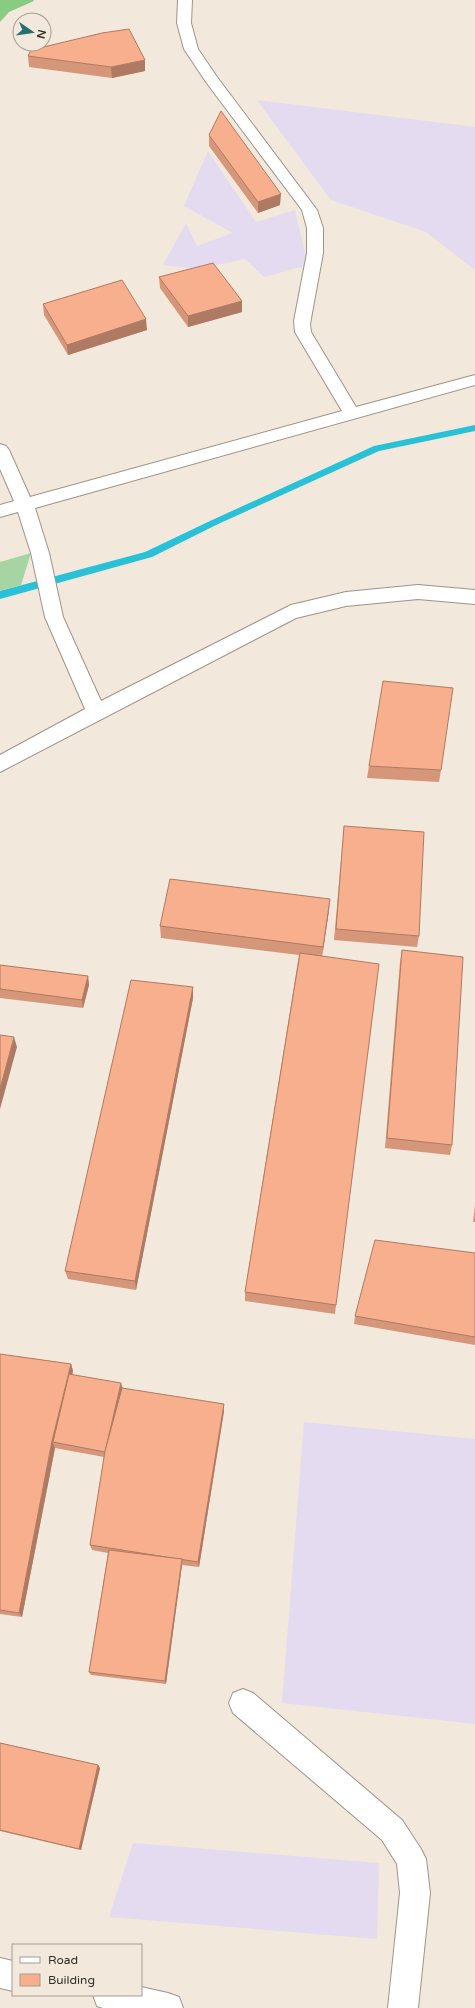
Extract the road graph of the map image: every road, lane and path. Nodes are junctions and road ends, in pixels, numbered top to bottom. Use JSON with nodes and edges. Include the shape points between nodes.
{"nodes":[{"id":1,"x":184,"y":0,"type":"edge"},
{"id":2,"x":475,"y":380,"type":"edge"},
{"id":3,"x":352,"y":414,"type":"junction"},
{"id":4,"x":0,"y":450,"type":"edge"},
{"id":5,"x":24,"y":505,"type":"junction"},
{"id":6,"x":0,"y":511,"type":"edge"},
{"id":7,"x":475,"y":598,"type":"edge"},
{"id":8,"x":96,"y":712,"type":"junction"},
{"id":9,"x":0,"y":764,"type":"edge"},
{"id":10,"x":243,"y":1703,"type":"dead end"},
{"id":11,"x":0,"y":1974,"type":"edge"},
{"id":12,"x":12,"y":1976,"type":"edge"},
{"id":13,"x":113,"y":1996,"type":"edge"},
{"id":14,"x":168,"y":2008,"type":"edge"},
{"id":15,"x":403,"y":2008,"type":"edge"}],
"edges":[{"from":1,"to":3,"type":"street","via":[[184,23],[191,49],[309,210],[315,228],[315,253],[302,325],[303,332]]},
{"from":2,"to":3,"type":"street"},
{"from":3,"to":5,"type":"street"},
{"from":4,"to":5,"type":"street"},
{"from":5,"to":6,"type":"street"},
{"from":5,"to":8,"type":"street","via":[[40,553],[54,617]]},
{"from":7,"to":8,"type":"street","via":[[418,592],[346,599],[291,612]]},
{"from":8,"to":9,"type":"street"},
{"from":10,"to":15,"type":"street","via":[[392,1830],[411,1859],[415,1893]]},
{"from":11,"to":12,"type":"street"},
{"from":13,"to":14,"type":"street"}]}
